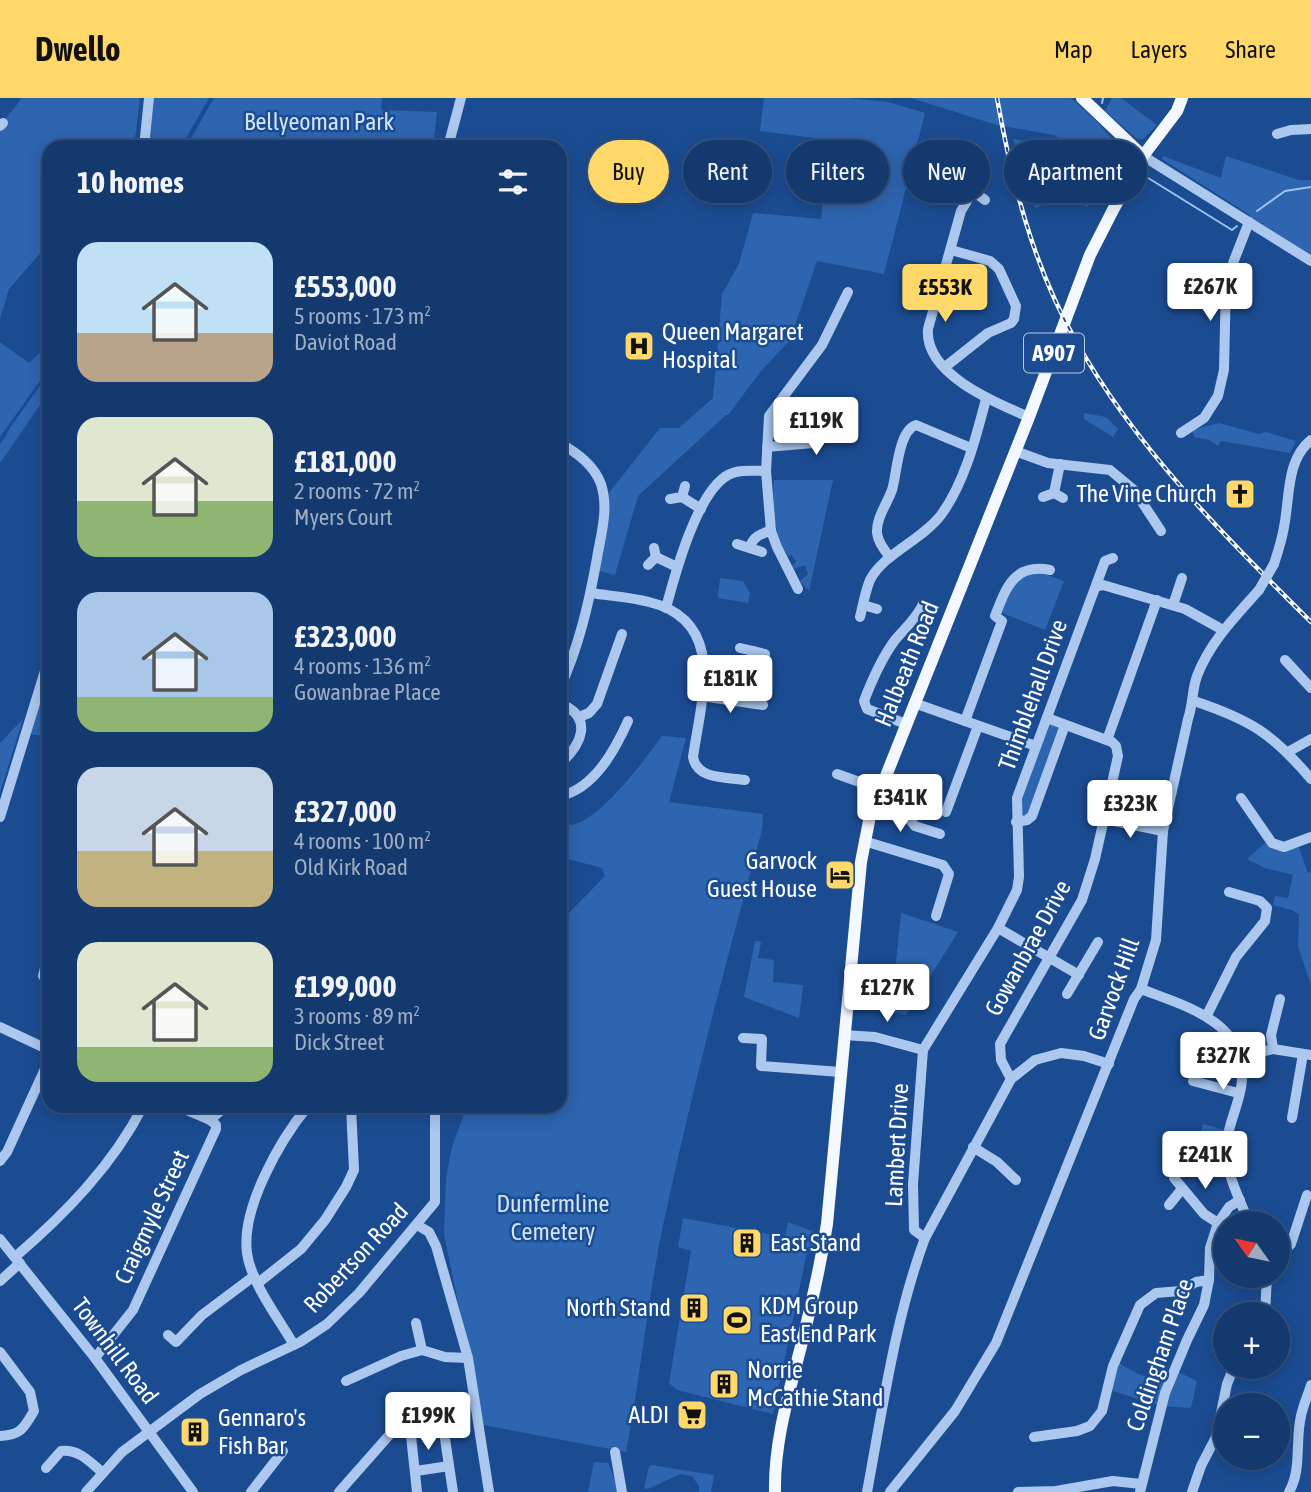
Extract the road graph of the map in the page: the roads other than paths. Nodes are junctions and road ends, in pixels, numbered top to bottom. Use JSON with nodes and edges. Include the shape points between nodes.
{"nodes":[{"id":1,"x":149,"y":98,"type":"edge"},
{"id":2,"x":461,"y":98,"type":"edge"},
{"id":3,"x":1082,"y":98,"type":"edge"},
{"id":4,"x":1182,"y":98,"type":"edge"},
{"id":5,"x":1311,"y":130,"type":"edge"},
{"id":6,"x":1274,"y":134,"type":"dead end"},
{"id":7,"x":145,"y":140,"type":"edge"},
{"id":8,"x":450,"y":140,"type":"edge"},
{"id":9,"x":1126,"y":140,"type":"edge"},
{"id":10,"x":1147,"y":151,"type":"edge"},
{"id":11,"x":1147,"y":159,"type":"edge"},
{"id":12,"x":966,"y":203,"type":"edge"},
{"id":13,"x":1117,"y":203,"type":"edge"},
{"id":14,"x":1248,"y":222,"type":"junction"},
{"id":15,"x":951,"y":250,"type":"junction"},
{"id":16,"x":1311,"y":261,"type":"edge"},
{"id":17,"x":848,"y":292,"type":"dead end"},
{"id":18,"x":945,"y":367,"type":"junction"},
{"id":19,"x":986,"y":399,"type":"junction"},
{"id":20,"x":824,"y":415,"type":"dead end"},
{"id":21,"x":1029,"y":416,"type":"junction"},
{"id":22,"x":1181,"y":433,"type":"dead end"},
{"id":23,"x":1311,"y":440,"type":"edge"},
{"id":24,"x":767,"y":447,"type":"junction"},
{"id":25,"x":567,"y":448,"type":"edge"},
{"id":26,"x":971,"y":448,"type":"junction"},
{"id":27,"x":1015,"y":451,"type":"junction"},
{"id":28,"x":1060,"y":464,"type":"junction"},
{"id":29,"x":766,"y":471,"type":"junction"},
{"id":30,"x":685,"y":486,"type":"dead end"},
{"id":31,"x":682,"y":497,"type":"junction"},
{"id":32,"x":1043,"y":497,"type":"dead end"},
{"id":33,"x":670,"y":499,"type":"dead end"},
{"id":34,"x":701,"y":509,"type":"junction"},
{"id":35,"x":771,"y":531,"type":"junction"},
{"id":36,"x":1161,"y":531,"type":"dead end"},
{"id":37,"x":737,"y":544,"type":"dead end"},
{"id":38,"x":750,"y":548,"type":"junction"},
{"id":39,"x":762,"y":552,"type":"dead end"},
{"id":40,"x":653,"y":557,"type":"dead end"},
{"id":41,"x":890,"y":557,"type":"junction"},
{"id":42,"x":1107,"y":558,"type":"dead end"},
{"id":43,"x":677,"y":567,"type":"junction"},
{"id":44,"x":1049,"y":570,"type":"dead end"},
{"id":45,"x":1182,"y":578,"type":"dead end"},
{"id":46,"x":1098,"y":586,"type":"junction"},
{"id":47,"x":798,"y":589,"type":"dead end"},
{"id":48,"x":591,"y":593,"type":"junction"},
{"id":49,"x":1157,"y":600,"type":"junction"},
{"id":50,"x":923,"y":604,"type":"dead end"},
{"id":51,"x":863,"y":605,"type":"junction"},
{"id":52,"x":1174,"y":605,"type":"junction"},
{"id":53,"x":666,"y":608,"type":"junction"},
{"id":54,"x":877,"y":609,"type":"dead end"},
{"id":55,"x":860,"y":617,"type":"dead end"},
{"id":56,"x":1223,"y":630,"type":"junction"},
{"id":57,"x":622,"y":634,"type":"dead end"},
{"id":58,"x":740,"y":648,"type":"dead end"},
{"id":59,"x":753,"y":651,"type":"junction"},
{"id":60,"x":765,"y":654,"type":"dead end"},
{"id":61,"x":1284,"y":660,"type":"dead end"},
{"id":62,"x":567,"y":671,"type":"edge"},
{"id":63,"x":42,"y":681,"type":"edge"},
{"id":64,"x":1311,"y":688,"type":"edge"},
{"id":65,"x":701,"y":696,"type":"junction"},
{"id":66,"x":1194,"y":701,"type":"junction"},
{"id":67,"x":744,"y":702,"type":"junction"},
{"id":68,"x":914,"y":703,"type":"junction"},
{"id":69,"x":763,"y":705,"type":"dead end"},
{"id":70,"x":567,"y":706,"type":"edge"},
{"id":71,"x":579,"y":717,"type":"junction"},
{"id":72,"x":1047,"y":718,"type":"junction"},
{"id":73,"x":628,"y":721,"type":"dead end"},
{"id":74,"x":965,"y":721,"type":"junction"},
{"id":75,"x":906,"y":724,"type":"junction"},
{"id":76,"x":1065,"y":725,"type":"junction"},
{"id":77,"x":978,"y":726,"type":"junction"},
{"id":78,"x":1311,"y":739,"type":"edge"},
{"id":79,"x":1107,"y":740,"type":"junction"},
{"id":80,"x":1036,"y":746,"type":"junction"},
{"id":81,"x":1288,"y":752,"type":"junction"},
{"id":82,"x":567,"y":755,"type":"edge"},
{"id":83,"x":837,"y":774,"type":"dead end"},
{"id":84,"x":1311,"y":779,"type":"edge"},
{"id":85,"x":745,"y":780,"type":"dead end"},
{"id":86,"x":877,"y":794,"type":"junction"},
{"id":87,"x":567,"y":795,"type":"edge"},
{"id":88,"x":1241,"y":798,"type":"dead end"},
{"id":89,"x":946,"y":812,"type":"dead end"},
{"id":90,"x":0,"y":817,"type":"edge"},
{"id":91,"x":1104,"y":819,"type":"junction"},
{"id":92,"x":1016,"y":822,"type":"junction"},
{"id":93,"x":1163,"y":831,"type":"junction"},
{"id":94,"x":940,"y":834,"type":"dead end"},
{"id":95,"x":1311,"y":837,"type":"edge"},
{"id":96,"x":864,"y":842,"type":"junction"},
{"id":97,"x":1229,"y":892,"type":"dead end"},
{"id":98,"x":936,"y":916,"type":"dead end"},
{"id":99,"x":998,"y":928,"type":"junction"},
{"id":100,"x":1098,"y":942,"type":"dead end"},
{"id":101,"x":1050,"y":959,"type":"junction"},
{"id":102,"x":1079,"y":975,"type":"junction"},
{"id":103,"x":1141,"y":989,"type":"junction"},
{"id":104,"x":1067,"y":994,"type":"dead end"},
{"id":105,"x":1280,"y":999,"type":"dead end"},
{"id":106,"x":1207,"y":1015,"type":"junction"},
{"id":107,"x":0,"y":1027,"type":"edge"},
{"id":108,"x":844,"y":1035,"type":"junction"},
{"id":109,"x":743,"y":1038,"type":"dead end"},
{"id":110,"x":42,"y":1047,"type":"edge"},
{"id":111,"x":1273,"y":1049,"type":"junction"},
{"id":112,"x":923,"y":1050,"type":"junction"},
{"id":113,"x":1307,"y":1054,"type":"edge"},
{"id":114,"x":1240,"y":1057,"type":"junction"},
{"id":115,"x":1109,"y":1064,"type":"junction"},
{"id":116,"x":840,"y":1072,"type":"junction"},
{"id":117,"x":42,"y":1075,"type":"edge"},
{"id":118,"x":1011,"y":1079,"type":"junction"},
{"id":119,"x":1194,"y":1081,"type":"dead end"},
{"id":120,"x":1238,"y":1093,"type":"junction"},
{"id":121,"x":139,"y":1113,"type":"edge"},
{"id":122,"x":193,"y":1113,"type":"edge"},
{"id":123,"x":220,"y":1113,"type":"edge"},
{"id":124,"x":302,"y":1113,"type":"edge"},
{"id":125,"x":351,"y":1113,"type":"edge"},
{"id":126,"x":435,"y":1113,"type":"edge"},
{"id":127,"x":1292,"y":1118,"type":"dead end"},
{"id":128,"x":213,"y":1122,"type":"junction"},
{"id":129,"x":973,"y":1147,"type":"junction"},
{"id":130,"x":0,"y":1161,"type":"edge"},
{"id":131,"x":1174,"y":1178,"type":"dead end"},
{"id":132,"x":1016,"y":1180,"type":"dead end"},
{"id":133,"x":1182,"y":1189,"type":"junction"},
{"id":134,"x":1307,"y":1195,"type":"dead end"},
{"id":135,"x":1240,"y":1200,"type":"junction"},
{"id":136,"x":1169,"y":1205,"type":"dead end"},
{"id":137,"x":1226,"y":1211,"type":"edge"},
{"id":138,"x":1244,"y":1211,"type":"edge"},
{"id":139,"x":1213,"y":1220,"type":"edge"},
{"id":140,"x":416,"y":1225,"type":"junction"},
{"id":141,"x":925,"y":1238,"type":"junction"},
{"id":142,"x":0,"y":1239,"type":"edge"},
{"id":143,"x":1213,"y":1239,"type":"edge"},
{"id":144,"x":1290,"y":1245,"type":"edge"},
{"id":145,"x":17,"y":1260,"type":"junction"},
{"id":146,"x":256,"y":1280,"type":"junction"},
{"id":147,"x":1209,"y":1280,"type":"junction"},
{"id":148,"x":0,"y":1281,"type":"edge"},
{"id":149,"x":416,"y":1323,"type":"dead end"},
{"id":150,"x":168,"y":1335,"type":"dead end"},
{"id":151,"x":294,"y":1345,"type":"junction"},
{"id":152,"x":422,"y":1350,"type":"junction"},
{"id":153,"x":0,"y":1352,"type":"edge"},
{"id":154,"x":95,"y":1358,"type":"junction"},
{"id":155,"x":468,"y":1358,"type":"junction"},
{"id":156,"x":1229,"y":1379,"type":"edge"},
{"id":157,"x":346,"y":1381,"type":"dead end"},
{"id":158,"x":1311,"y":1385,"type":"edge"},
{"id":159,"x":439,"y":1399,"type":"dead end"},
{"id":160,"x":150,"y":1431,"type":"junction"},
{"id":161,"x":0,"y":1436,"type":"edge"},
{"id":162,"x":1034,"y":1437,"type":"dead end"},
{"id":163,"x":284,"y":1451,"type":"dead end"},
{"id":164,"x":615,"y":1452,"type":"dead end"},
{"id":165,"x":449,"y":1466,"type":"junction"},
{"id":166,"x":46,"y":1468,"type":"dead end"},
{"id":167,"x":416,"y":1471,"type":"junction"},
{"id":168,"x":103,"y":1473,"type":"junction"},
{"id":169,"x":1141,"y":1488,"type":"edge"},
{"id":170,"x":86,"y":1492,"type":"edge"},
{"id":171,"x":193,"y":1492,"type":"edge"},
{"id":172,"x":251,"y":1492,"type":"edge"},
{"id":173,"x":339,"y":1492,"type":"edge"},
{"id":174,"x":417,"y":1492,"type":"edge"},
{"id":175,"x":453,"y":1492,"type":"edge"},
{"id":176,"x":489,"y":1492,"type":"edge"},
{"id":177,"x":622,"y":1492,"type":"edge"},
{"id":178,"x":775,"y":1492,"type":"edge"},
{"id":179,"x":867,"y":1492,"type":"edge"},
{"id":180,"x":890,"y":1492,"type":"edge"},
{"id":181,"x":1018,"y":1492,"type":"edge"},
{"id":182,"x":1192,"y":1492,"type":"edge"},
{"id":183,"x":1289,"y":1492,"type":"edge"}],
"edges":[{"from":1,"to":7,"type":"street"},
{"from":2,"to":8,"type":"street"},
{"from":3,"to":9,"type":"main road"},
{"from":4,"to":10,"type":"main road","name":"Halbeath Road","number":"A907"},
{"from":5,"to":6,"type":"street"},
{"from":11,"to":14,"type":"street"},
{"from":12,"to":15,"type":"street"},
{"from":13,"to":21,"type":"main road","name":"Halbeath Road","number":"A907","via":[[1090,256]]},
{"from":14,"to":16,"type":"street"},
{"from":14,"to":22,"type":"street","via":[[1226,281],[1224,370],[1218,396],[1204,418]]},
{"from":15,"to":18,"type":"street","via":[[927,335]]},
{"from":15,"to":18,"type":"street","via":[[990,261],[1016,306],[1011,323],[988,333]]},
{"from":17,"to":24,"type":"street","via":[[822,345],[769,416]]},
{"from":18,"to":19,"type":"street"},
{"from":19,"to":21,"type":"street"},
{"from":19,"to":26,"type":"street"},
{"from":20,"to":24,"type":"street","via":[[826,429],[813,443]]},
{"from":21,"to":27,"type":"main road","name":"Halbeath Road","number":"A907"},
{"from":23,"to":56,"type":"street","name":"Garvock Hill","bridge":true,"via":[[1294,461],[1274,564],[1259,590]]},
{"from":24,"to":29,"type":"street"},
{"from":25,"to":48,"type":"street","via":[[590,465],[601,484],[606,511]]},
{"from":26,"to":41,"type":"street","via":[[943,512],[921,536]]},
{"from":26,"to":41,"type":"street","via":[[916,425],[909,428],[877,529]]},
{"from":27,"to":28,"type":"street"},
{"from":27,"to":68,"type":"main road","name":"Halbeath Road","number":"A907"},
{"from":28,"to":32,"type":"street","via":[[1059,496]]},
{"from":28,"to":36,"type":"street","via":[[1110,470],[1135,490]]},
{"from":29,"to":34,"type":"street","via":[[730,473],[714,486]]},
{"from":29,"to":35,"type":"street"},
{"from":30,"to":31,"type":"street"},
{"from":31,"to":33,"type":"street"},
{"from":31,"to":34,"type":"street"},
{"from":34,"to":43,"type":"street"},
{"from":35,"to":38,"type":"street","via":[[760,533]]},
{"from":35,"to":47,"type":"street","via":[[797,575]]},
{"from":37,"to":38,"type":"street"},
{"from":38,"to":39,"type":"street"},
{"from":40,"to":43,"type":"street"},
{"from":41,"to":51,"type":"street","via":[[870,580]]},
{"from":42,"to":46,"type":"street","name":"Thimblehall Drive"},
{"from":43,"to":53,"type":"street"},
{"from":44,"to":74,"type":"street","via":[[1036,567],[1007,585],[995,616],[1002,621]]},
{"from":45,"to":52,"type":"street"},
{"from":46,"to":49,"type":"street"},
{"from":46,"to":72,"type":"street","name":"Thimblehall Drive"},
{"from":48,"to":53,"type":"street"},
{"from":48,"to":62,"type":"street"},
{"from":49,"to":52,"type":"street"},
{"from":49,"to":79,"type":"street"},
{"from":50,"to":75,"type":"street","via":[[886,654],[864,701],[867,709]]},
{"from":51,"to":54,"type":"street"},
{"from":51,"to":55,"type":"street"},
{"from":52,"to":56,"type":"street"},
{"from":53,"to":65,"type":"street","via":[[688,623],[701,646],[705,659]]},
{"from":56,"to":66,"type":"street","name":"Garvock Hill","via":[[1198,675]]},
{"from":57,"to":71,"type":"street","via":[[597,704]]},
{"from":58,"to":59,"type":"street"},
{"from":59,"to":60,"type":"street"},
{"from":59,"to":67,"type":"street"},
{"from":61,"to":64,"type":"street"},
{"from":63,"to":90,"type":"street"},
{"from":65,"to":67,"type":"street"},
{"from":65,"to":85,"type":"street","via":[[694,765],[706,774]]},
{"from":66,"to":81,"type":"street","via":[[1247,722]]},
{"from":66,"to":93,"type":"street","name":"Garvock Hill"},
{"from":67,"to":69,"type":"street"},
{"from":68,"to":74,"type":"street"},
{"from":68,"to":75,"type":"main road","name":"Halbeath Road","number":"A907"},
{"from":70,"to":71,"type":"street"},
{"from":71,"to":82,"type":"street","via":[[579,740]]},
{"from":72,"to":76,"type":"street"},
{"from":72,"to":80,"type":"street","name":"Thimblehall Drive"},
{"from":73,"to":87,"type":"street","via":[[608,759]]},
{"from":74,"to":77,"type":"street"},
{"from":75,"to":86,"type":"main road","name":"Halbeath Road","number":"A907"},
{"from":76,"to":79,"type":"street"},
{"from":76,"to":92,"type":"street","name":"Thimblehall Drive","via":[[1032,816]]},
{"from":77,"to":80,"type":"street"},
{"from":77,"to":89,"type":"street"},
{"from":78,"to":81,"type":"street"},
{"from":79,"to":91,"type":"street","name":"Gowanbrae Drive","via":[[1118,756]]},
{"from":80,"to":92,"type":"street","name":"Thimblehall Drive","via":[[1017,798]]},
{"from":81,"to":84,"type":"street"},
{"from":83,"to":86,"type":"street"},
{"from":86,"to":94,"type":"street","via":[[901,809],[915,826]]},
{"from":86,"to":96,"type":"main road","name":"Halbeath Road","number":"A907"},
{"from":88,"to":95,"type":"street","via":[[1272,843],[1284,847]]},
{"from":91,"to":93,"type":"street"},
{"from":91,"to":101,"type":"street","name":"Gowanbrae Drive","via":[[1083,900]]},
{"from":92,"to":99,"type":"street","name":"Thimblehall Drive","via":[[1019,884]]},
{"from":93,"to":103,"type":"street","name":"Garvock Hill","via":[[1156,940]]},
{"from":96,"to":98,"type":"street","via":[[948,869]]},
{"from":96,"to":108,"type":"main road","name":"Halbeath Road","number":"A907"},
{"from":97,"to":106,"type":"street","via":[[1260,901],[1267,908],[1265,921],[1236,957]]},
{"from":99,"to":101,"type":"street"},
{"from":99,"to":112,"type":"street","name":"Lambert Drive"},
{"from":100,"to":102,"type":"street"},
{"from":101,"to":102,"type":"street"},
{"from":101,"to":118,"type":"street","name":"Gowanbrae Drive","via":[[1000,1044],[1001,1060]]},
{"from":102,"to":104,"type":"street"},
{"from":103,"to":106,"type":"street"},
{"from":103,"to":115,"type":"street","name":"Garvock Hill"},
{"from":105,"to":111,"type":"street","via":[[1271,1034]]},
{"from":106,"to":114,"type":"street","via":[[1222,1027]]},
{"from":107,"to":110,"type":"street"},
{"from":108,"to":112,"type":"street","name":"Lambert Drive","via":[[875,1037]]},
{"from":108,"to":116,"type":"main road","name":"Halbeath Road","number":"A907"},
{"from":109,"to":116,"type":"street","via":[[762,1039],[761,1066]]},
{"from":111,"to":113,"type":"street"},
{"from":111,"to":114,"type":"street"},
{"from":112,"to":141,"type":"street","name":"Lambert Drive","via":[[913,1184],[915,1230]]},
{"from":113,"to":127,"type":"street"},
{"from":114,"to":120,"type":"street"},
{"from":115,"to":118,"type":"street","via":[[1062,1053],[1035,1060]]},
{"from":115,"to":180,"type":"street","name":"Garvock Hill","via":[[996,1343],[955,1411]]},
{"from":116,"to":178,"type":"main road","name":"Halbeath Road","number":"A907","via":[[826,1233],[782,1420]]},
{"from":117,"to":130,"type":"street"},
{"from":118,"to":129,"type":"street"},
{"from":119,"to":120,"type":"street"},
{"from":120,"to":135,"type":"street","via":[[1226,1142],[1228,1167]]},
{"from":121,"to":145,"type":"street","via":[[89,1185]]},
{"from":122,"to":128,"type":"street"},
{"from":123,"to":128,"type":"street"},
{"from":124,"to":146,"type":"street","via":[[278,1152],[246,1224],[247,1255]]},
{"from":125,"to":146,"type":"street","via":[[354,1170],[346,1187],[301,1249]]},
{"from":126,"to":140,"type":"street","name":"Robertson Road","via":[[436,1196]]},
{"from":128,"to":154,"type":"street","name":"Craigmyle Street","via":[[216,1129],[133,1310]]},
{"from":129,"to":132,"type":"street"},
{"from":129,"to":141,"type":"street"},
{"from":131,"to":133,"type":"street"},
{"from":133,"to":136,"type":"street"},
{"from":133,"to":139,"type":"street"},
{"from":134,"to":144,"type":"street"},
{"from":135,"to":137,"type":"street","name":"Coldingham Place"},
{"from":135,"to":138,"type":"street"},
{"from":140,"to":151,"type":"street","name":"Robertson Road","via":[[359,1293],[327,1324]]},
{"from":140,"to":155,"type":"street","via":[[429,1232],[436,1245]]},
{"from":141,"to":179,"type":"street","via":[[903,1309]]},
{"from":142,"to":145,"type":"street","name":"Townhill Road"},
{"from":143,"to":147,"type":"street","name":"Coldingham Place"},
{"from":145,"to":148,"type":"street"},
{"from":145,"to":154,"type":"street","name":"Townhill Road"},
{"from":146,"to":150,"type":"street","via":[[202,1315],[176,1342]]},
{"from":146,"to":151,"type":"street"},
{"from":147,"to":162,"type":"street","via":[[1181,1291],[1156,1293],[1140,1305],[1113,1366],[1102,1411],[1090,1426]]},
{"from":147,"to":169,"type":"street","name":"Coldingham Place","via":[[1204,1306],[1165,1393]]},
{"from":149,"to":152,"type":"street"},
{"from":151,"to":160,"type":"street","name":"Robertson Road","via":[[200,1394]]},
{"from":152,"to":155,"type":"street"},
{"from":152,"to":157,"type":"street"},
{"from":153,"to":161,"type":"street","via":[[30,1392],[34,1410],[15,1435]]},
{"from":154,"to":160,"type":"street","name":"Townhill Road"},
{"from":155,"to":176,"type":"street"},
{"from":156,"to":182,"type":"street","via":[[1216,1437]]},
{"from":158,"to":183,"type":"street","via":[[1301,1415]]},
{"from":159,"to":165,"type":"street"},
{"from":160,"to":168,"type":"street","name":"Robertson Road"},
{"from":160,"to":171,"type":"street","name":"Townhill Road"},
{"from":163,"to":172,"type":"street"},
{"from":164,"to":177,"type":"street"},
{"from":165,"to":167,"type":"street"},
{"from":165,"to":175,"type":"street"},
{"from":166,"to":168,"type":"street","via":[[61,1451],[71,1450]]},
{"from":167,"to":173,"type":"street","via":[[411,1436],[403,1429],[392,1432]]},
{"from":167,"to":174,"type":"street"},
{"from":168,"to":170,"type":"street","name":"Robertson Road"},
{"from":169,"to":181,"type":"street","via":[[1113,1481]]}]}
